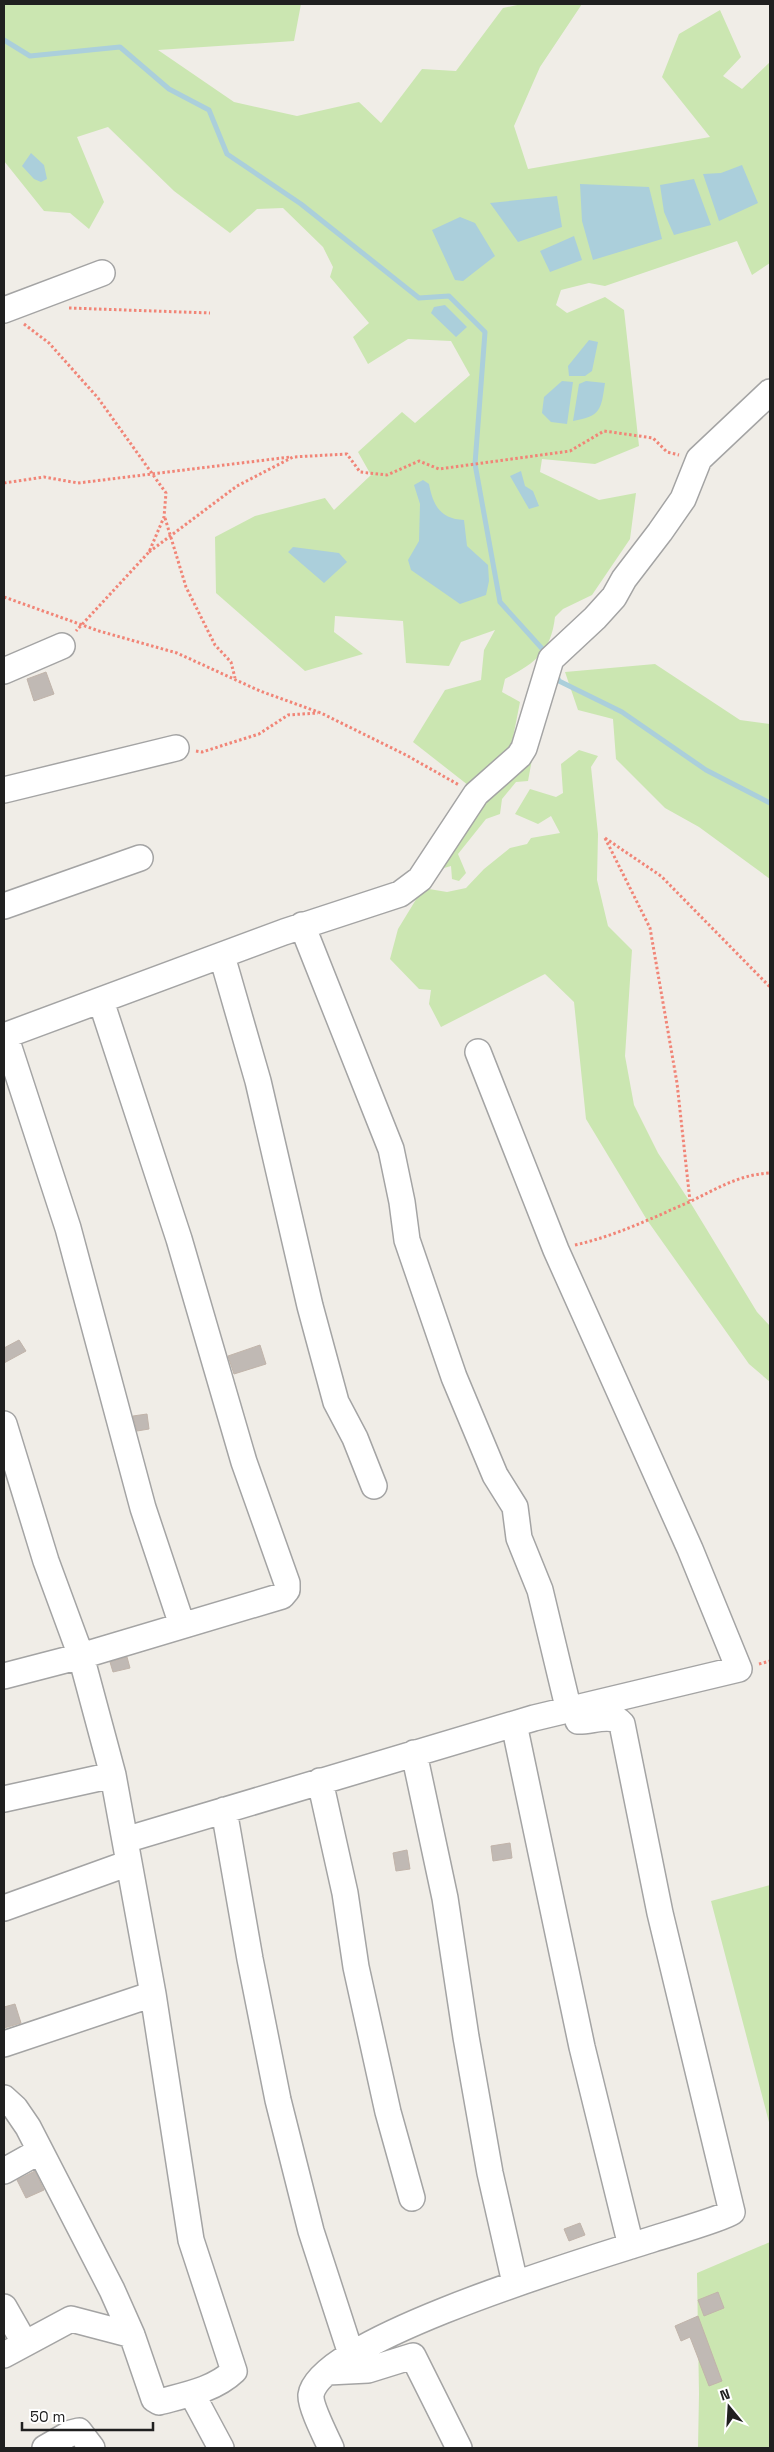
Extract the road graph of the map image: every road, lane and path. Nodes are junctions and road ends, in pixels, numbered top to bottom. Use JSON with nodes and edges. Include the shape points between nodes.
{"nodes":[{"id":1,"x":102,"y":273,"type":"dead end"},
{"id":2,"x":65,"y":308,"type":"dead end"},
{"id":3,"x":6,"y":310,"type":"edge"},
{"id":4,"x":210,"y":313,"type":"dead end"},
{"id":5,"x":770,"y":392,"type":"edge"},
{"id":6,"x":293,"y":457,"type":"junction"},
{"id":7,"x":699,"y":459,"type":"junction"},
{"id":8,"x":153,"y":473,"type":"junction"},
{"id":9,"x":4,"y":483,"type":"edge"},
{"id":10,"x":164,"y":517,"type":"junction"},
{"id":11,"x":170,"y":537,"type":"junction"},
{"id":12,"x":149,"y":552,"type":"junction"},
{"id":13,"x":4,"y":597,"type":"edge"},
{"id":14,"x":82,"y":625,"type":"junction"},
{"id":15,"x":62,"y":646,"type":"joint"},
{"id":16,"x":4,"y":671,"type":"edge"},
{"id":17,"x":235,"y":678,"type":"junction"},
{"id":18,"x":321,"y":713,"type":"junction"},
{"id":19,"x":176,"y":748,"type":"joint"},
{"id":20,"x":4,"y":790,"type":"edge"},
{"id":21,"x":476,"y":794,"type":"junction"},
{"id":22,"x":140,"y":858,"type":"dead end"},
{"id":23,"x":4,"y":906,"type":"edge"},
{"id":24,"x":302,"y":925,"type":"junction"},
{"id":25,"x":222,"y":956,"type":"junction"},
{"id":26,"x":770,"y":987,"type":"edge"},
{"id":27,"x":101,"y":1001,"type":"junction"},
{"id":28,"x":4,"y":1035,"type":"edge"},
{"id":29,"x":478,"y":1052,"type":"dead end"},
{"id":30,"x":770,"y":1173,"type":"edge"},
{"id":31,"x":690,"y":1202,"type":"junction"},
{"id":32,"x":556,"y":1250,"type":"junction"},
{"id":33,"x":4,"y":1424,"type":"edge"},
{"id":34,"x":374,"y":1486,"type":"dead end"},
{"id":35,"x":182,"y":1625,"type":"junction"},
{"id":36,"x":81,"y":1656,"type":"junction"},
{"id":37,"x":4,"y":1676,"type":"edge"},
{"id":38,"x":566,"y":1711,"type":"junction"},
{"id":39,"x":514,"y":1724,"type":"junction"},
{"id":40,"x":414,"y":1753,"type":"junction"},
{"id":41,"x":113,"y":1775,"type":"junction"},
{"id":42,"x":320,"y":1781,"type":"junction"},
{"id":43,"x":4,"y":1798,"type":"edge"},
{"id":44,"x":224,"y":1810,"type":"junction"},
{"id":45,"x":127,"y":1851,"type":"junction"},
{"id":46,"x":4,"y":1908,"type":"edge"},
{"id":47,"x":153,"y":1994,"type":"junction"},
{"id":48,"x":4,"y":2044,"type":"edge"},
{"id":49,"x":4,"y":2098,"type":"edge"},
{"id":50,"x":40,"y":2151,"type":"junction"},
{"id":51,"x":4,"y":2172,"type":"edge"},
{"id":52,"x":412,"y":2198,"type":"dead end"},
{"id":53,"x":631,"y":2246,"type":"junction"},
{"id":54,"x":515,"y":2284,"type":"junction"},
{"id":55,"x":4,"y":2307,"type":"edge"},
{"id":56,"x":132,"y":2335,"type":"junction"},
{"id":57,"x":24,"y":2342,"type":"junction"},
{"id":58,"x":351,"y":2354,"type":"junction"},
{"id":59,"x":4,"y":2355,"type":"edge"},
{"id":60,"x":328,"y":2372,"type":"junction"},
{"id":61,"x":192,"y":2394,"type":"junction"},
{"id":62,"x":45,"y":2448,"type":"edge"},
{"id":63,"x":92,"y":2448,"type":"edge"},
{"id":64,"x":221,"y":2448,"type":"edge"},
{"id":65,"x":331,"y":2448,"type":"edge"},
{"id":66,"x":459,"y":2448,"type":"edge"}],
"edges":[{"from":1,"to":3,"type":"street"},
{"from":2,"to":4,"type":"path"},
{"from":3,"to":8,"type":"path","via":[[49,343],[98,398]]},
{"from":5,"to":7,"type":"street"},
{"from":6,"to":7,"type":"path","via":[[347,454],[360,472],[387,474],[419,461],[439,469],[570,451],[604,431],[652,438],[667,452]]},
{"from":6,"to":8,"type":"path"},
{"from":6,"to":11,"type":"path","via":[[237,486]]},
{"from":7,"to":21,"type":"street","via":[[683,499],[614,597],[551,659],[520,756]]},
{"from":8,"to":9,"type":"path","via":[[78,484],[44,477]]},
{"from":8,"to":10,"type":"path","via":[[166,493]]},
{"from":10,"to":11,"type":"path"},
{"from":10,"to":12,"type":"path"},
{"from":11,"to":12,"type":"path"},
{"from":11,"to":17,"type":"path","via":[[186,587],[215,645],[231,662]]},
{"from":12,"to":14,"type":"path"},
{"from":13,"to":14,"type":"path"},
{"from":14,"to":15,"type":"path"},
{"from":14,"to":17,"type":"path","via":[[177,653]]},
{"from":15,"to":16,"type":"street"},
{"from":17,"to":18,"type":"path","via":[[260,691]]},
{"from":18,"to":19,"type":"path","via":[[288,715],[259,734],[202,752]]},
{"from":18,"to":21,"type":"path"},
{"from":19,"to":20,"type":"street"},
{"from":21,"to":24,"type":"street","via":[[420,880],[411,887],[400,894]]},
{"from":22,"to":23,"type":"street"},
{"from":24,"to":25,"type":"street"},
{"from":24,"to":38,"type":"street","via":[[391,1149],[411,1254],[454,1377],[495,1474],[514,1507],[519,1538],[540,1590]]},
{"from":25,"to":27,"type":"street"},
{"from":25,"to":34,"type":"street","via":[[260,1090],[310,1306],[336,1402]]},
{"from":26,"to":31,"type":"path","via":[[661,876],[605,838],[650,928],[678,1083]]},
{"from":27,"to":28,"type":"street"},
{"from":27,"to":35,"type":"street","via":[[179,1239],[244,1462],[287,1583],[287,1590],[282,1596]]},
{"from":28,"to":35,"type":"street","via":[[68,1228],[143,1508]]},
{"from":29,"to":32,"type":"street"},
{"from":30,"to":31,"type":"path","via":[[749,1174],[713,1188]]},
{"from":31,"to":32,"type":"path","via":[[624,1232]]},
{"from":32,"to":38,"type":"street","via":[[690,1549],[739,1669]]},
{"from":33,"to":36,"type":"street","via":[[46,1561]]},
{"from":35,"to":36,"type":"street"},
{"from":36,"to":37,"type":"street"},
{"from":36,"to":41,"type":"street"},
{"from":38,"to":39,"type":"street"},
{"from":38,"to":53,"type":"street","via":[[572,1719],[579,1721],[610,1718],[622,1724],[660,1913],[732,2209],[730,2214]]},
{"from":39,"to":40,"type":"street"},
{"from":39,"to":53,"type":"street","via":[[582,2047]]},
{"from":40,"to":42,"type":"street"},
{"from":40,"to":54,"type":"street","via":[[445,1898],[490,2173]]},
{"from":41,"to":43,"type":"street"},
{"from":41,"to":45,"type":"street"},
{"from":42,"to":44,"type":"street"},
{"from":42,"to":52,"type":"street","via":[[345,1893],[356,1967],[388,2112]]},
{"from":44,"to":45,"type":"street"},
{"from":44,"to":58,"type":"street","via":[[278,2100],[310,2230]]},
{"from":45,"to":46,"type":"street"},
{"from":45,"to":47,"type":"street"},
{"from":47,"to":48,"type":"street"},
{"from":47,"to":61,"type":"street","via":[[191,2240],[234,2371],[220,2382]]},
{"from":49,"to":50,"type":"street","via":[[15,2108]]},
{"from":50,"to":51,"type":"street"},
{"from":50,"to":56,"type":"street"},
{"from":53,"to":54,"type":"street"},
{"from":54,"to":58,"type":"street","via":[[378,2339]]},
{"from":55,"to":57,"type":"street"},
{"from":56,"to":57,"type":"street","via":[[70,2319]]},
{"from":56,"to":61,"type":"street","via":[[154,2399],[159,2402]]},
{"from":57,"to":59,"type":"street"},
{"from":58,"to":60,"type":"street"},
{"from":60,"to":65,"type":"street","via":[[314,2385],[311,2400]]},
{"from":60,"to":66,"type":"street","via":[[368,2370],[413,2356]]},
{"from":61,"to":64,"type":"street"},
{"from":62,"to":63,"type":"street","via":[[79,2431]]}]}
